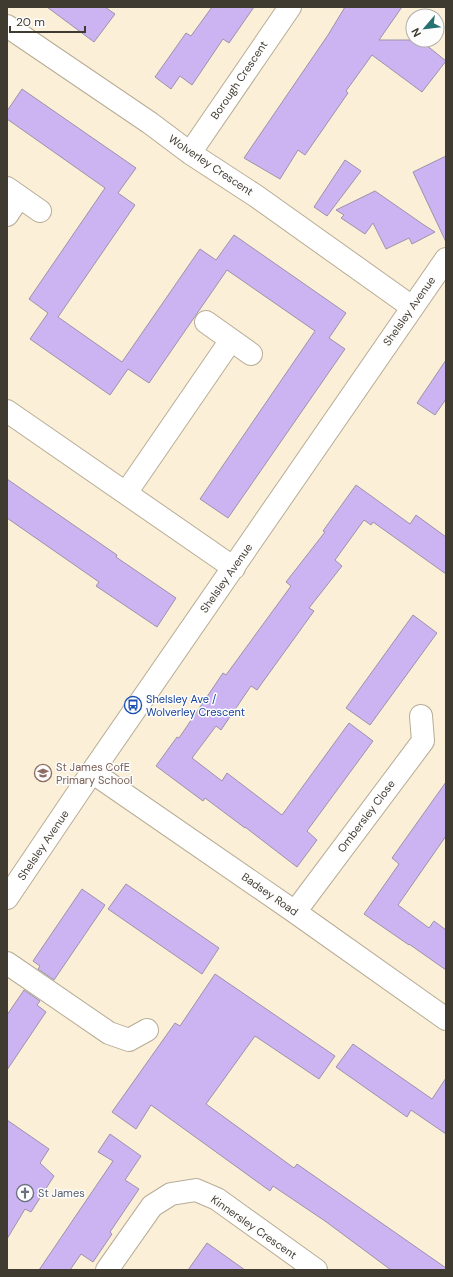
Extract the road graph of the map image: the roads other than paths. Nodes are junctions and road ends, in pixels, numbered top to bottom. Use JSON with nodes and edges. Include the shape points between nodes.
{"nodes":[{"id":1,"x":290,"y":7,"type":"edge"},
{"id":2,"x":7,"y":26,"type":"edge"},
{"id":3,"x":190,"y":153,"type":"junction"},
{"id":4,"x":13,"y":192,"type":"edge"},
{"id":5,"x":40,"y":211,"type":"dead end"},
{"id":6,"x":7,"y":215,"type":"edge"},
{"id":7,"x":446,"y":259,"type":"edge"},
{"id":8,"x":412,"y":308,"type":"junction"},
{"id":9,"x":206,"y":322,"type":"dead end"},
{"id":10,"x":231,"y":340,"type":"junction"},
{"id":11,"x":251,"y":354,"type":"dead end"},
{"id":12,"x":7,"y":410,"type":"edge"},
{"id":13,"x":126,"y":493,"type":"junction"},
{"id":14,"x":234,"y":568,"type":"junction"},
{"id":15,"x":421,"y":716,"type":"dead end"},
{"id":16,"x":92,"y":772,"type":"junction"},
{"id":17,"x":7,"y":898,"type":"edge"},
{"id":18,"x":295,"y":912,"type":"junction"},
{"id":19,"x":7,"y":963,"type":"edge"},
{"id":20,"x":446,"y":1019,"type":"edge"},
{"id":21,"x":147,"y":1030,"type":"dead end"},
{"id":22,"x":107,"y":1270,"type":"edge"},
{"id":23,"x":316,"y":1270,"type":"edge"}],
"edges":[{"from":1,"to":3,"type":"street","name":"Borough Crescent"},
{"from":2,"to":3,"type":"street","name":"Wolverley Crescent"},
{"from":3,"to":8,"type":"street","name":"Wolverley Crescent","via":[[256,196]]},
{"from":4,"to":5,"type":"street"},
{"from":4,"to":6,"type":"street"},
{"from":7,"to":8,"type":"street","name":"Shelsley Avenue"},
{"from":8,"to":14,"type":"street","name":"Shelsley Avenue"},
{"from":9,"to":10,"type":"street"},
{"from":10,"to":11,"type":"street"},
{"from":10,"to":13,"type":"street"},
{"from":12,"to":13,"type":"street"},
{"from":13,"to":14,"type":"street"},
{"from":14,"to":16,"type":"street","name":"Shelsley Avenue"},
{"from":15,"to":18,"type":"street","name":"Ombersley Close","via":[[423,741]]},
{"from":16,"to":17,"type":"street","name":"Shelsley Avenue"},
{"from":16,"to":18,"type":"street","name":"Badsey Road"},
{"from":18,"to":20,"type":"street","name":"Badsey Road"},
{"from":19,"to":21,"type":"street","via":[[110,1033],[129,1040]]},
{"from":22,"to":23,"type":"street","name":"Kinnersley Crescent","via":[[152,1206],[171,1194],[196,1190],[217,1199]]}]}
